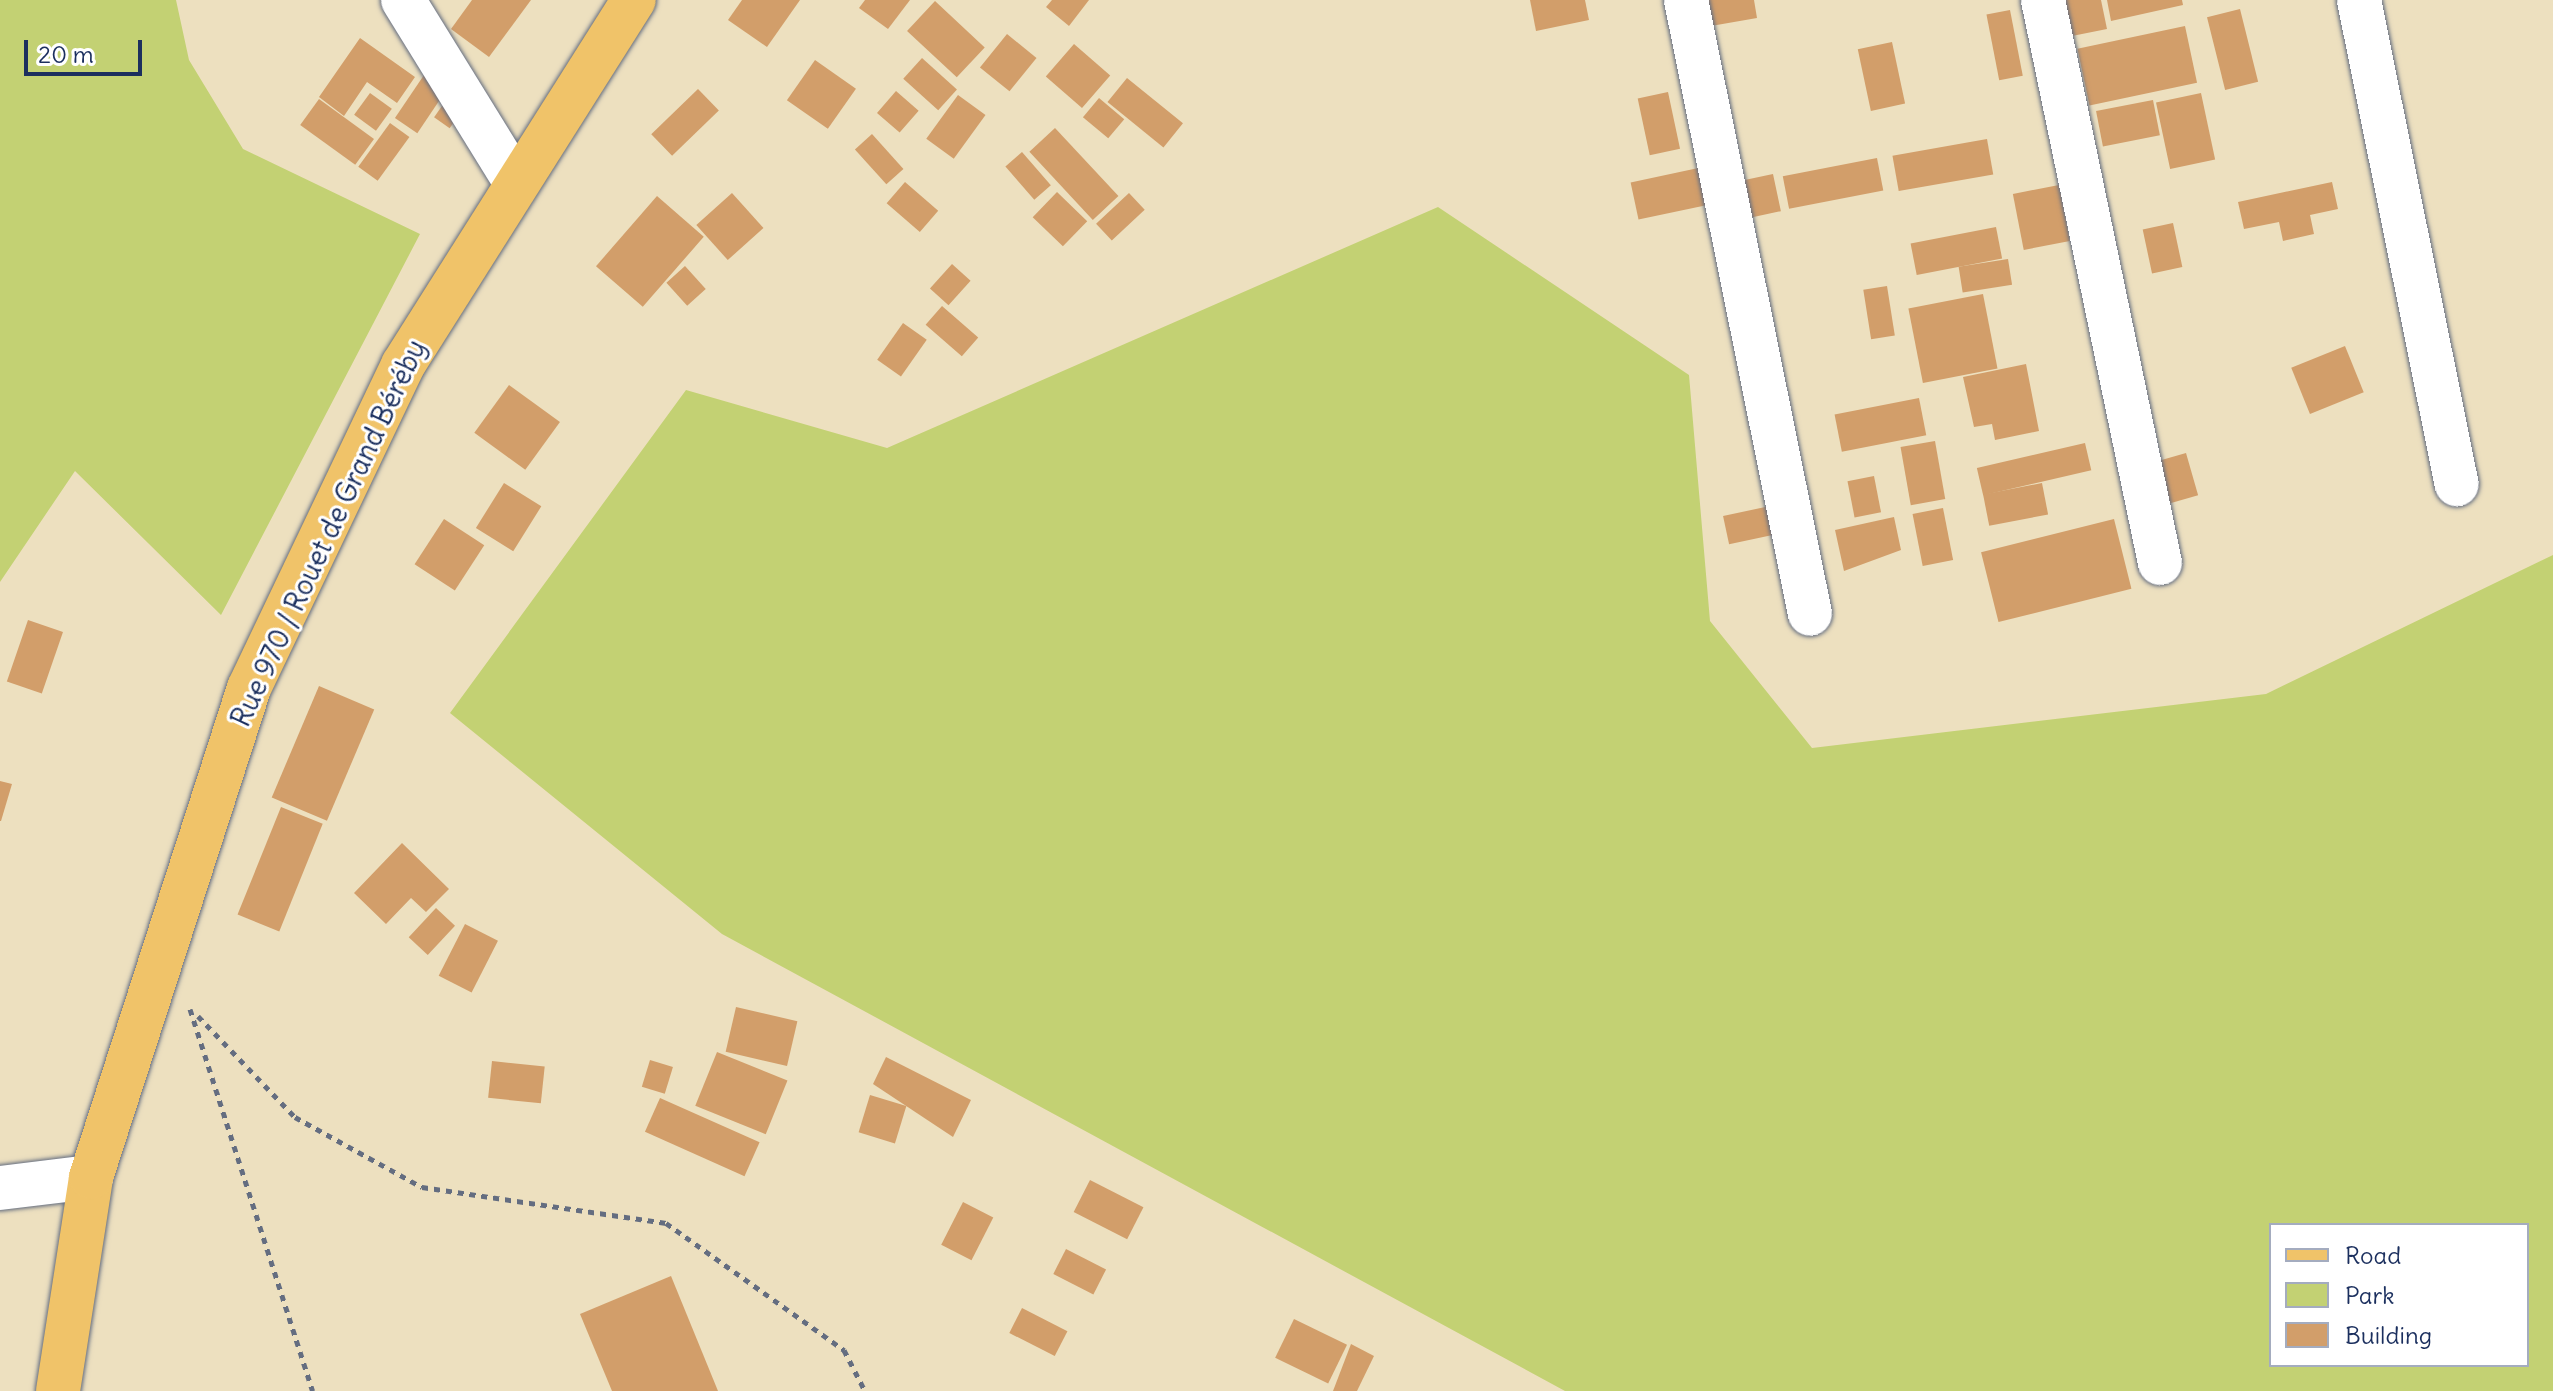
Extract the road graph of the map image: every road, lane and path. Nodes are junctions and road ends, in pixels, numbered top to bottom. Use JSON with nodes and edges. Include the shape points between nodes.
{"nodes":[{"id":1,"x":403,"y":0,"type":"edge"},
{"id":2,"x":634,"y":0,"type":"edge"},
{"id":3,"x":1686,"y":0,"type":"edge"},
{"id":4,"x":2043,"y":0,"type":"edge"},
{"id":5,"x":2359,"y":0,"type":"edge"},
{"id":6,"x":515,"y":181,"type":"junction"},
{"id":7,"x":2457,"y":484,"type":"dead end"},
{"id":8,"x":2160,"y":563,"type":"dead end"},
{"id":9,"x":1810,"y":614,"type":"dead end"},
{"id":10,"x":152,"y":975,"type":"junction"},
{"id":11,"x":198,"y":1016,"type":"junction"},
{"id":12,"x":91,"y":1177,"type":"junction"},
{"id":13,"x":0,"y":1188,"type":"edge"},
{"id":14,"x":58,"y":1391,"type":"edge"},
{"id":15,"x":313,"y":1391,"type":"edge"},
{"id":16,"x":865,"y":1391,"type":"edge"}],
"edges":[{"from":1,"to":6,"type":"street"},
{"from":2,"to":6,"type":"main road","name":"Rue 970 / Rouet de Grand Béréby"},
{"from":3,"to":9,"type":"street"},
{"from":4,"to":8,"type":"street"},
{"from":5,"to":7,"type":"street"},
{"from":6,"to":10,"type":"main road","name":"Rue 970 / Rouet de Grand Béréby","via":[[403,365],[249,688]]},
{"from":10,"to":11,"type":"path"},
{"from":10,"to":12,"type":"main road","name":"Rue 970 / Rouet de Grand Béréby"},
{"from":11,"to":15,"type":"path"},
{"from":11,"to":16,"type":"path","via":[[295,1117],[422,1187],[666,1223],[844,1350]]},
{"from":12,"to":13,"type":"street"},
{"from":12,"to":14,"type":"main road","name":"Rue 970 / Rouet de Grand Béréby"}]}
